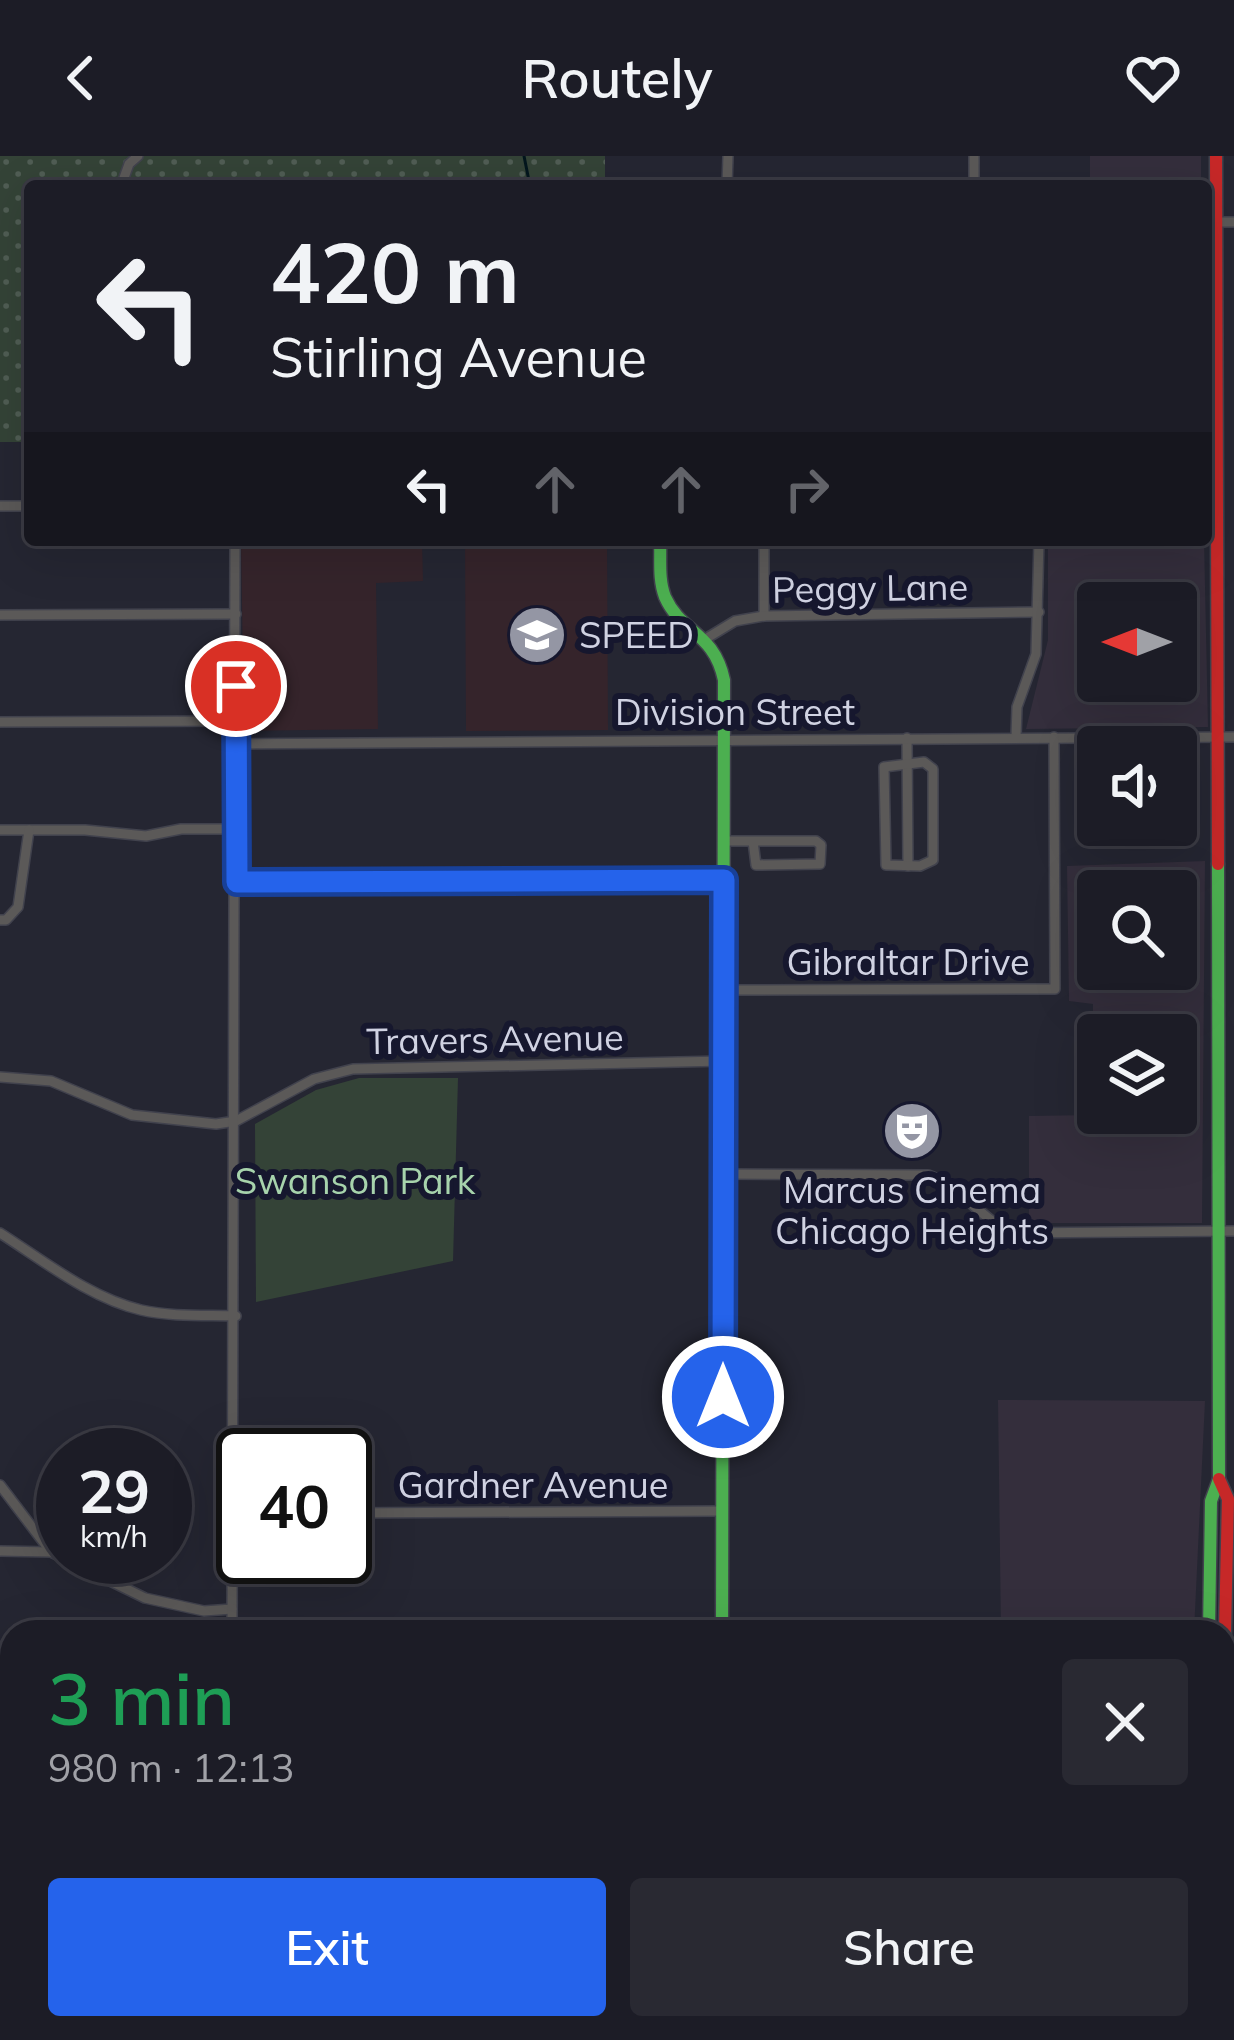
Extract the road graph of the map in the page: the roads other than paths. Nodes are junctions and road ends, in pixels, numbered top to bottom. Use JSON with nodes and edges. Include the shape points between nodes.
{"nodes":[{"id":1,"x":1216,"y":156,"type":"edge"},
{"id":2,"x":1216,"y":222,"type":"junction"},
{"id":3,"x":1234,"y":222,"type":"edge"},
{"id":4,"x":1216,"y":465,"type":"junction"},
{"id":5,"x":1234,"y":467,"type":"edge"},
{"id":6,"x":1212,"y":497,"type":"edge"},
{"id":7,"x":1212,"y":544,"type":"edge"},
{"id":8,"x":236,"y":546,"type":"edge"},
{"id":9,"x":660,"y":546,"type":"edge"},
{"id":10,"x":764,"y":546,"type":"edge"},
{"id":11,"x":1039,"y":546,"type":"edge"},
{"id":12,"x":1039,"y":612,"type":"junction"},
{"id":13,"x":236,"y":614,"type":"junction"},
{"id":14,"x":0,"y":615,"type":"edge"},
{"id":15,"x":764,"y":616,"type":"junction"},
{"id":16,"x":707,"y":638,"type":"junction"},
{"id":17,"x":0,"y":722,"type":"edge"},
{"id":18,"x":236,"y":722,"type":"junction"},
{"id":19,"x":1217,"y":736,"type":"junction"},
{"id":20,"x":1234,"y":736,"type":"edge"},
{"id":21,"x":1016,"y":737,"type":"junction"},
{"id":22,"x":1054,"y":737,"type":"junction"},
{"id":23,"x":907,"y":738,"type":"junction"},
{"id":24,"x":724,"y":740,"type":"junction"},
{"id":25,"x":236,"y":744,"type":"junction"},
{"id":26,"x":908,"y":762,"type":"junction"},
{"id":27,"x":0,"y":830,"type":"edge"},
{"id":28,"x":29,"y":830,"type":"junction"},
{"id":29,"x":236,"y":830,"type":"junction"},
{"id":30,"x":724,"y":841,"type":"junction"},
{"id":31,"x":752,"y":841,"type":"junction"},
{"id":32,"x":908,"y":866,"type":"junction"},
{"id":33,"x":724,"y":880,"type":"junction"},
{"id":34,"x":237,"y":882,"type":"junction"},
{"id":35,"x":0,"y":920,"type":"edge"},
{"id":36,"x":1218,"y":986,"type":"junction"},
{"id":37,"x":1234,"y":986,"type":"edge"},
{"id":38,"x":724,"y":990,"type":"junction"},
{"id":39,"x":724,"y":1061,"type":"junction"},
{"id":40,"x":0,"y":1078,"type":"edge"},
{"id":41,"x":236,"y":1120,"type":"junction"},
{"id":42,"x":723,"y":1174,"type":"junction"},
{"id":43,"x":1219,"y":1232,"type":"junction"},
{"id":44,"x":1234,"y":1232,"type":"edge"},
{"id":45,"x":0,"y":1233,"type":"edge"},
{"id":46,"x":236,"y":1316,"type":"junction"},
{"id":47,"x":237,"y":1428,"type":"edge"},
{"id":48,"x":1227,"y":1479,"type":"edge"},
{"id":49,"x":0,"y":1485,"type":"edge"},
{"id":50,"x":722,"y":1510,"type":"junction"},
{"id":51,"x":372,"y":1513,"type":"edge"},
{"id":52,"x":36,"y":1532,"type":"edge"},
{"id":53,"x":0,"y":1551,"type":"edge"},
{"id":54,"x":36,"y":1552,"type":"edge"},
{"id":55,"x":116,"y":1584,"type":"edge"},
{"id":56,"x":234,"y":1584,"type":"edge"},
{"id":57,"x":232,"y":1609,"type":"junction"},
{"id":58,"x":232,"y":1620,"type":"edge"},
{"id":59,"x":722,"y":1620,"type":"edge"},
{"id":60,"x":1209,"y":1620,"type":"edge"},
{"id":61,"x":1225,"y":1620,"type":"edge"}],
"edges":[{"from":1,"to":2,"type":"main road"},
{"from":2,"to":3,"type":"street"},
{"from":2,"to":4,"type":"main road"},
{"from":4,"to":5,"type":"street"},
{"from":4,"to":6,"type":"main road"},
{"from":7,"to":19,"type":"main road"},
{"from":8,"to":13,"type":"street"},
{"from":9,"to":16,"type":"main road","via":[[662,589],[673,611]]},
{"from":10,"to":15,"type":"street"},
{"from":11,"to":12,"type":"street"},
{"from":12,"to":15,"type":"street","name":"Peggy Lane"},
{"from":12,"to":21,"type":"street"},
{"from":13,"to":14,"type":"street"},
{"from":13,"to":18,"type":"street"},
{"from":15,"to":16,"type":"street","name":"Peggy Lane"},
{"from":16,"to":24,"type":"main road","via":[[722,669]]},
{"from":17,"to":18,"type":"street"},
{"from":18,"to":25,"type":"street"},
{"from":19,"to":20,"type":"street","name":"Division Street"},
{"from":19,"to":22,"type":"street","name":"Division Street"},
{"from":19,"to":36,"type":"main road"},
{"from":21,"to":22,"type":"street","name":"Division Street"},
{"from":21,"to":23,"type":"street","name":"Division Street"},
{"from":22,"to":38,"type":"street","name":"Gibraltar Drive","via":[[1055,989]]},
{"from":23,"to":24,"type":"street","name":"Division Street"},
{"from":23,"to":26,"type":"street"},
{"from":24,"to":25,"type":"street","name":"Division Street"},
{"from":24,"to":30,"type":"main road"},
{"from":25,"to":29,"type":"street"},
{"from":26,"to":32,"type":"street"},
{"from":26,"to":32,"type":"street","via":[[930,765],[934,790],[933,860]]},
{"from":26,"to":32,"type":"street","via":[[884,767],[883,840],[886,865]]},
{"from":27,"to":28,"type":"street"},
{"from":28,"to":29,"type":"street"},
{"from":28,"to":35,"type":"street","via":[[17,907]]},
{"from":29,"to":34,"type":"street"},
{"from":30,"to":31,"type":"street"},
{"from":30,"to":33,"type":"main road"},
{"from":31,"to":31,"type":"street","via":[[816,841],[822,861],[756,865]]},
{"from":33,"to":34,"type":"street"},
{"from":33,"to":38,"type":"main road"},
{"from":34,"to":41,"type":"street"},
{"from":36,"to":37,"type":"street"},
{"from":36,"to":43,"type":"main road"},
{"from":38,"to":39,"type":"main road"},
{"from":39,"to":41,"type":"street","name":"Travers Avenue","via":[[353,1069],[314,1079]]},
{"from":39,"to":42,"type":"main road"},
{"from":40,"to":41,"type":"street","name":"Travers Avenue","via":[[51,1081],[143,1117]]},
{"from":41,"to":46,"type":"street"},
{"from":42,"to":43,"type":"street","via":[[928,1175],[1012,1233]]},
{"from":42,"to":50,"type":"main road"},
{"from":43,"to":44,"type":"street"},
{"from":43,"to":48,"type":"main road"},
{"from":45,"to":46,"type":"street","via":[[113,1301],[156,1313]]},
{"from":46,"to":47,"type":"street"},
{"from":48,"to":60,"type":"main road","via":[[1211,1502]]},
{"from":48,"to":61,"type":"main road"},
{"from":49,"to":52,"type":"street"},
{"from":50,"to":51,"type":"street","name":"Gardner Avenue"},
{"from":50,"to":59,"type":"main road"},
{"from":53,"to":54,"type":"street"},
{"from":55,"to":57,"type":"street","via":[[145,1598]]},
{"from":56,"to":57,"type":"street"},
{"from":57,"to":58,"type":"street"}]}
